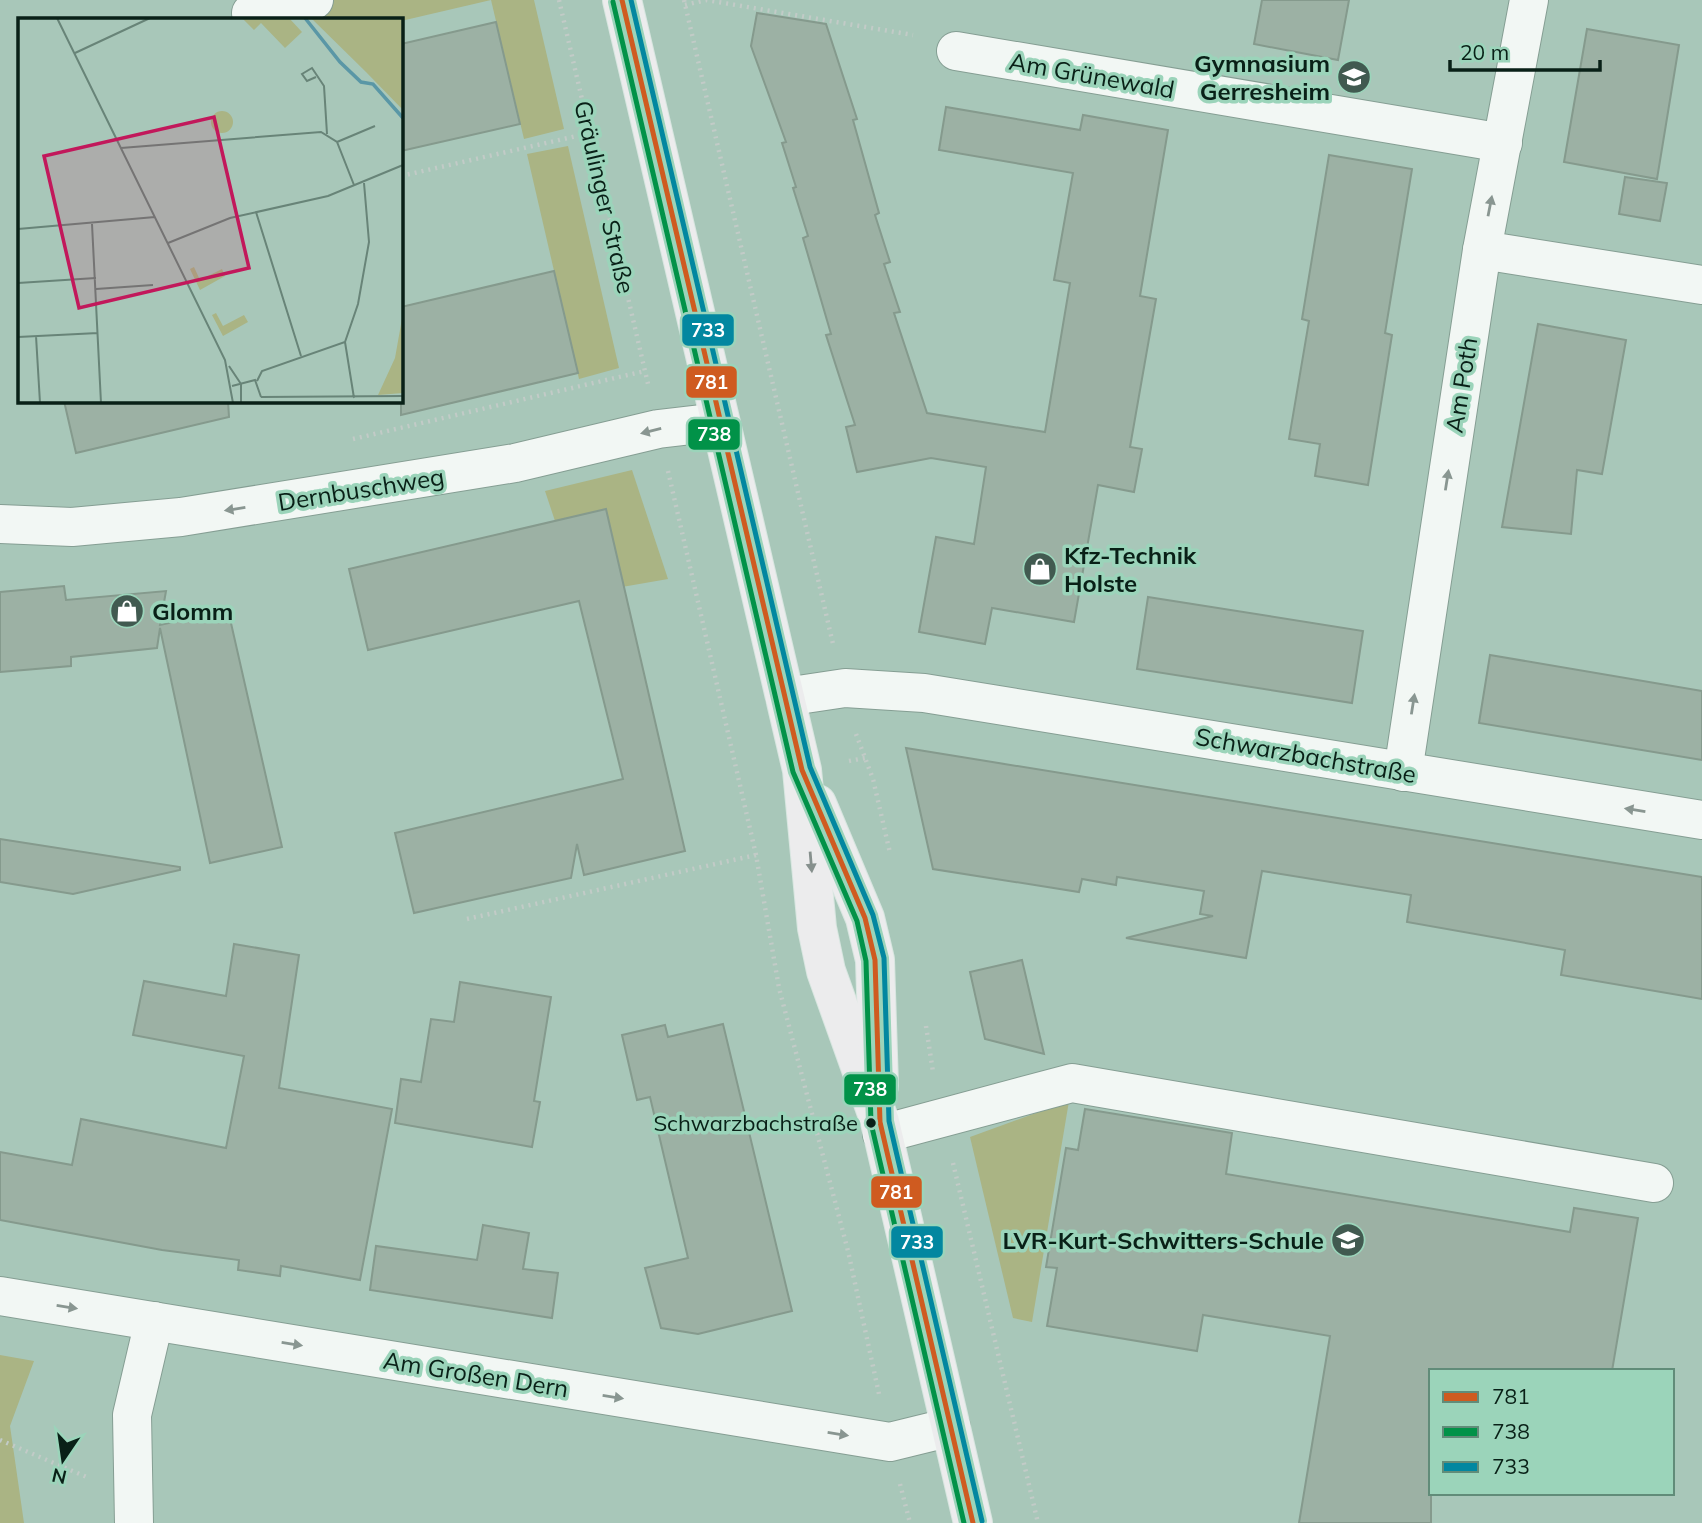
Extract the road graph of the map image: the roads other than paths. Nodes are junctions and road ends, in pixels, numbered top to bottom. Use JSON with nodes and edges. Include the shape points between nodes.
{"nodes":[{"id":1,"x":314,"y":0,"type":"edge"},
{"id":2,"x":622,"y":0,"type":"edge"},
{"id":3,"x":1529,"y":0,"type":"edge"},
{"id":4,"x":251,"y":13,"type":"dead end"},
{"id":5,"x":956,"y":51,"type":"road end"},
{"id":6,"x":1503,"y":143,"type":"junction"},
{"id":7,"x":1482,"y":250,"type":"junction"},
{"id":8,"x":1702,"y":285,"type":"edge"},
{"id":9,"x":718,"y":422,"type":"junction"},
{"id":10,"x":0,"y":524,"type":"edge"},
{"id":11,"x":785,"y":697,"type":"junction"},
{"id":12,"x":802,"y":770,"type":"junction"},
{"id":13,"x":1403,"y":772,"type":"junction"},
{"id":14,"x":1702,"y":820,"type":"edge"},
{"id":15,"x":881,"y":1128,"type":"junction"},
{"id":16,"x":1654,"y":1184,"type":"dead end"},
{"id":17,"x":0,"y":1296,"type":"edge"},
{"id":18,"x":154,"y":1321,"type":"junction"},
{"id":19,"x":951,"y":1427,"type":"junction"},
{"id":20,"x":132,"y":1510,"type":"edge"},
{"id":21,"x":973,"y":1523,"type":"edge"}],
"edges":[{"from":1,"to":4,"type":"street"},
{"from":2,"to":9,"type":"main road"},
{"from":3,"to":6,"type":"street","name":"Am Poth"},
{"from":5,"to":6,"type":"street","name":"Am Grünewald"},
{"from":7,"to":6,"type":"street","name":"Am Poth","one_way":true},
{"from":7,"to":8,"type":"street"},
{"from":13,"to":7,"type":"street","name":"Am Poth","one_way":true},
{"from":9,"to":10,"type":"street","name":"Dernbuschweg","one_way":true,"via":[[658,429],[515,463],[181,517],[72,527]]},
{"from":9,"to":11,"type":"main road"},
{"from":11,"to":12,"type":"main road"},
{"from":11,"to":13,"type":"street","name":"Schwarzbachstraße","via":[[845,688],[924,693]]},
{"from":12,"to":15,"type":"main road","one_way":true,"via":[[817,928],[829,979]]},
{"from":12,"to":15,"type":"main road","via":[[866,918],[875,960]]},
{"from":14,"to":13,"type":"street","name":"Schwarzbachstraße","one_way":true},
{"from":15,"to":16,"type":"street","via":[[1072,1083]]},
{"from":15,"to":19,"type":"main road"},
{"from":17,"to":18,"type":"street","name":"Am Großen Dern","one_way":true},
{"from":18,"to":19,"type":"street","name":"Am Großen Dern","one_way":true,"via":[[890,1442]]},
{"from":18,"to":20,"type":"street","via":[[132,1415]]},
{"from":19,"to":21,"type":"main road"}]}
